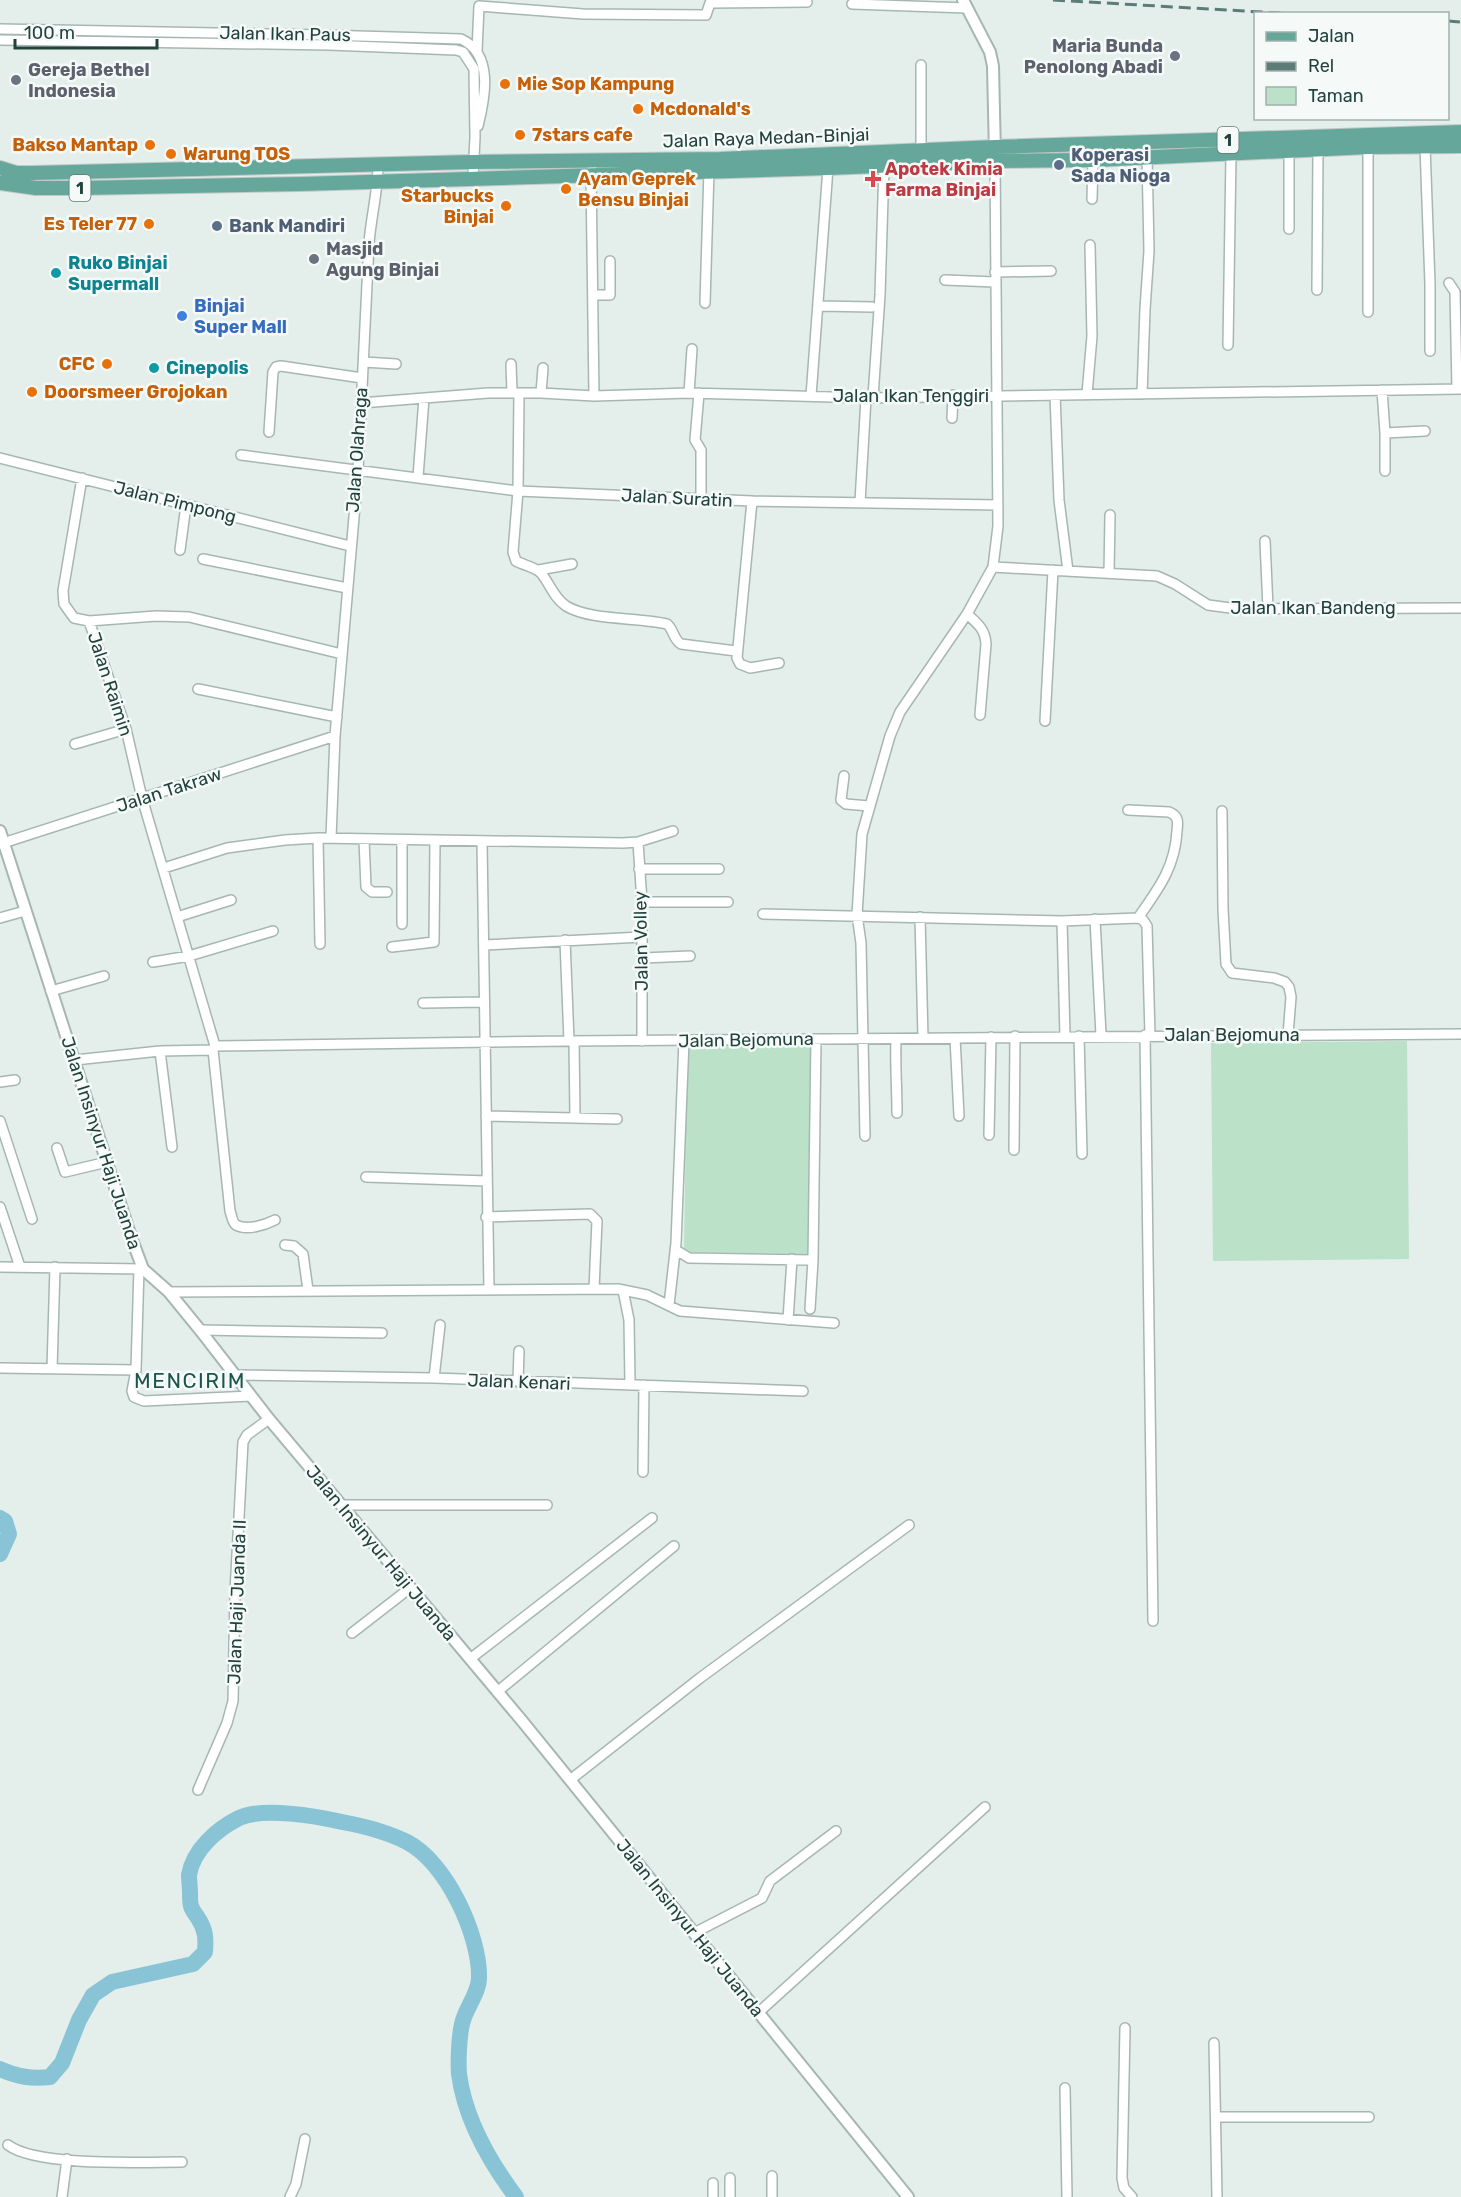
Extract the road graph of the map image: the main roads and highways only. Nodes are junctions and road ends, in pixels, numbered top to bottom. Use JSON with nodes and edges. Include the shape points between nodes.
{"nodes":[{"id":1,"x":1461,"y":132,"type":"edge"},
{"id":2,"x":1461,"y":146,"type":"edge"},
{"id":3,"x":0,"y":168,"type":"edge"},
{"id":4,"x":592,"y":168,"type":"junction"},
{"id":5,"x":159,"y":179,"type":"junction"},
{"id":6,"x":0,"y":183,"type":"edge"}],
"edges":[{"from":1,"to":4,"type":"main road","name":"Jalan Raya Medan-Binjai","number":"1","via":[[921,150]]},
{"from":2,"to":4,"type":"main road","name":"Jalan Raya Medan-Binjai","number":"1","via":[[828,168]]},
{"from":3,"to":5,"type":"main road","name":"Jalan Raya Medan-Binjai","number":"1"},
{"from":4,"to":5,"type":"main road","name":"Jalan Raya Medan-Binjai","number":"1","via":[[473,178],[301,184]]},
{"from":4,"to":5,"type":"main road","name":"Jalan Raya Medan-Binjai","number":"1","via":[[472,162]]},
{"from":5,"to":6,"type":"main road","name":"Jalan Raya Medan-Binjai","number":"1","via":[[36,188]]}]}
